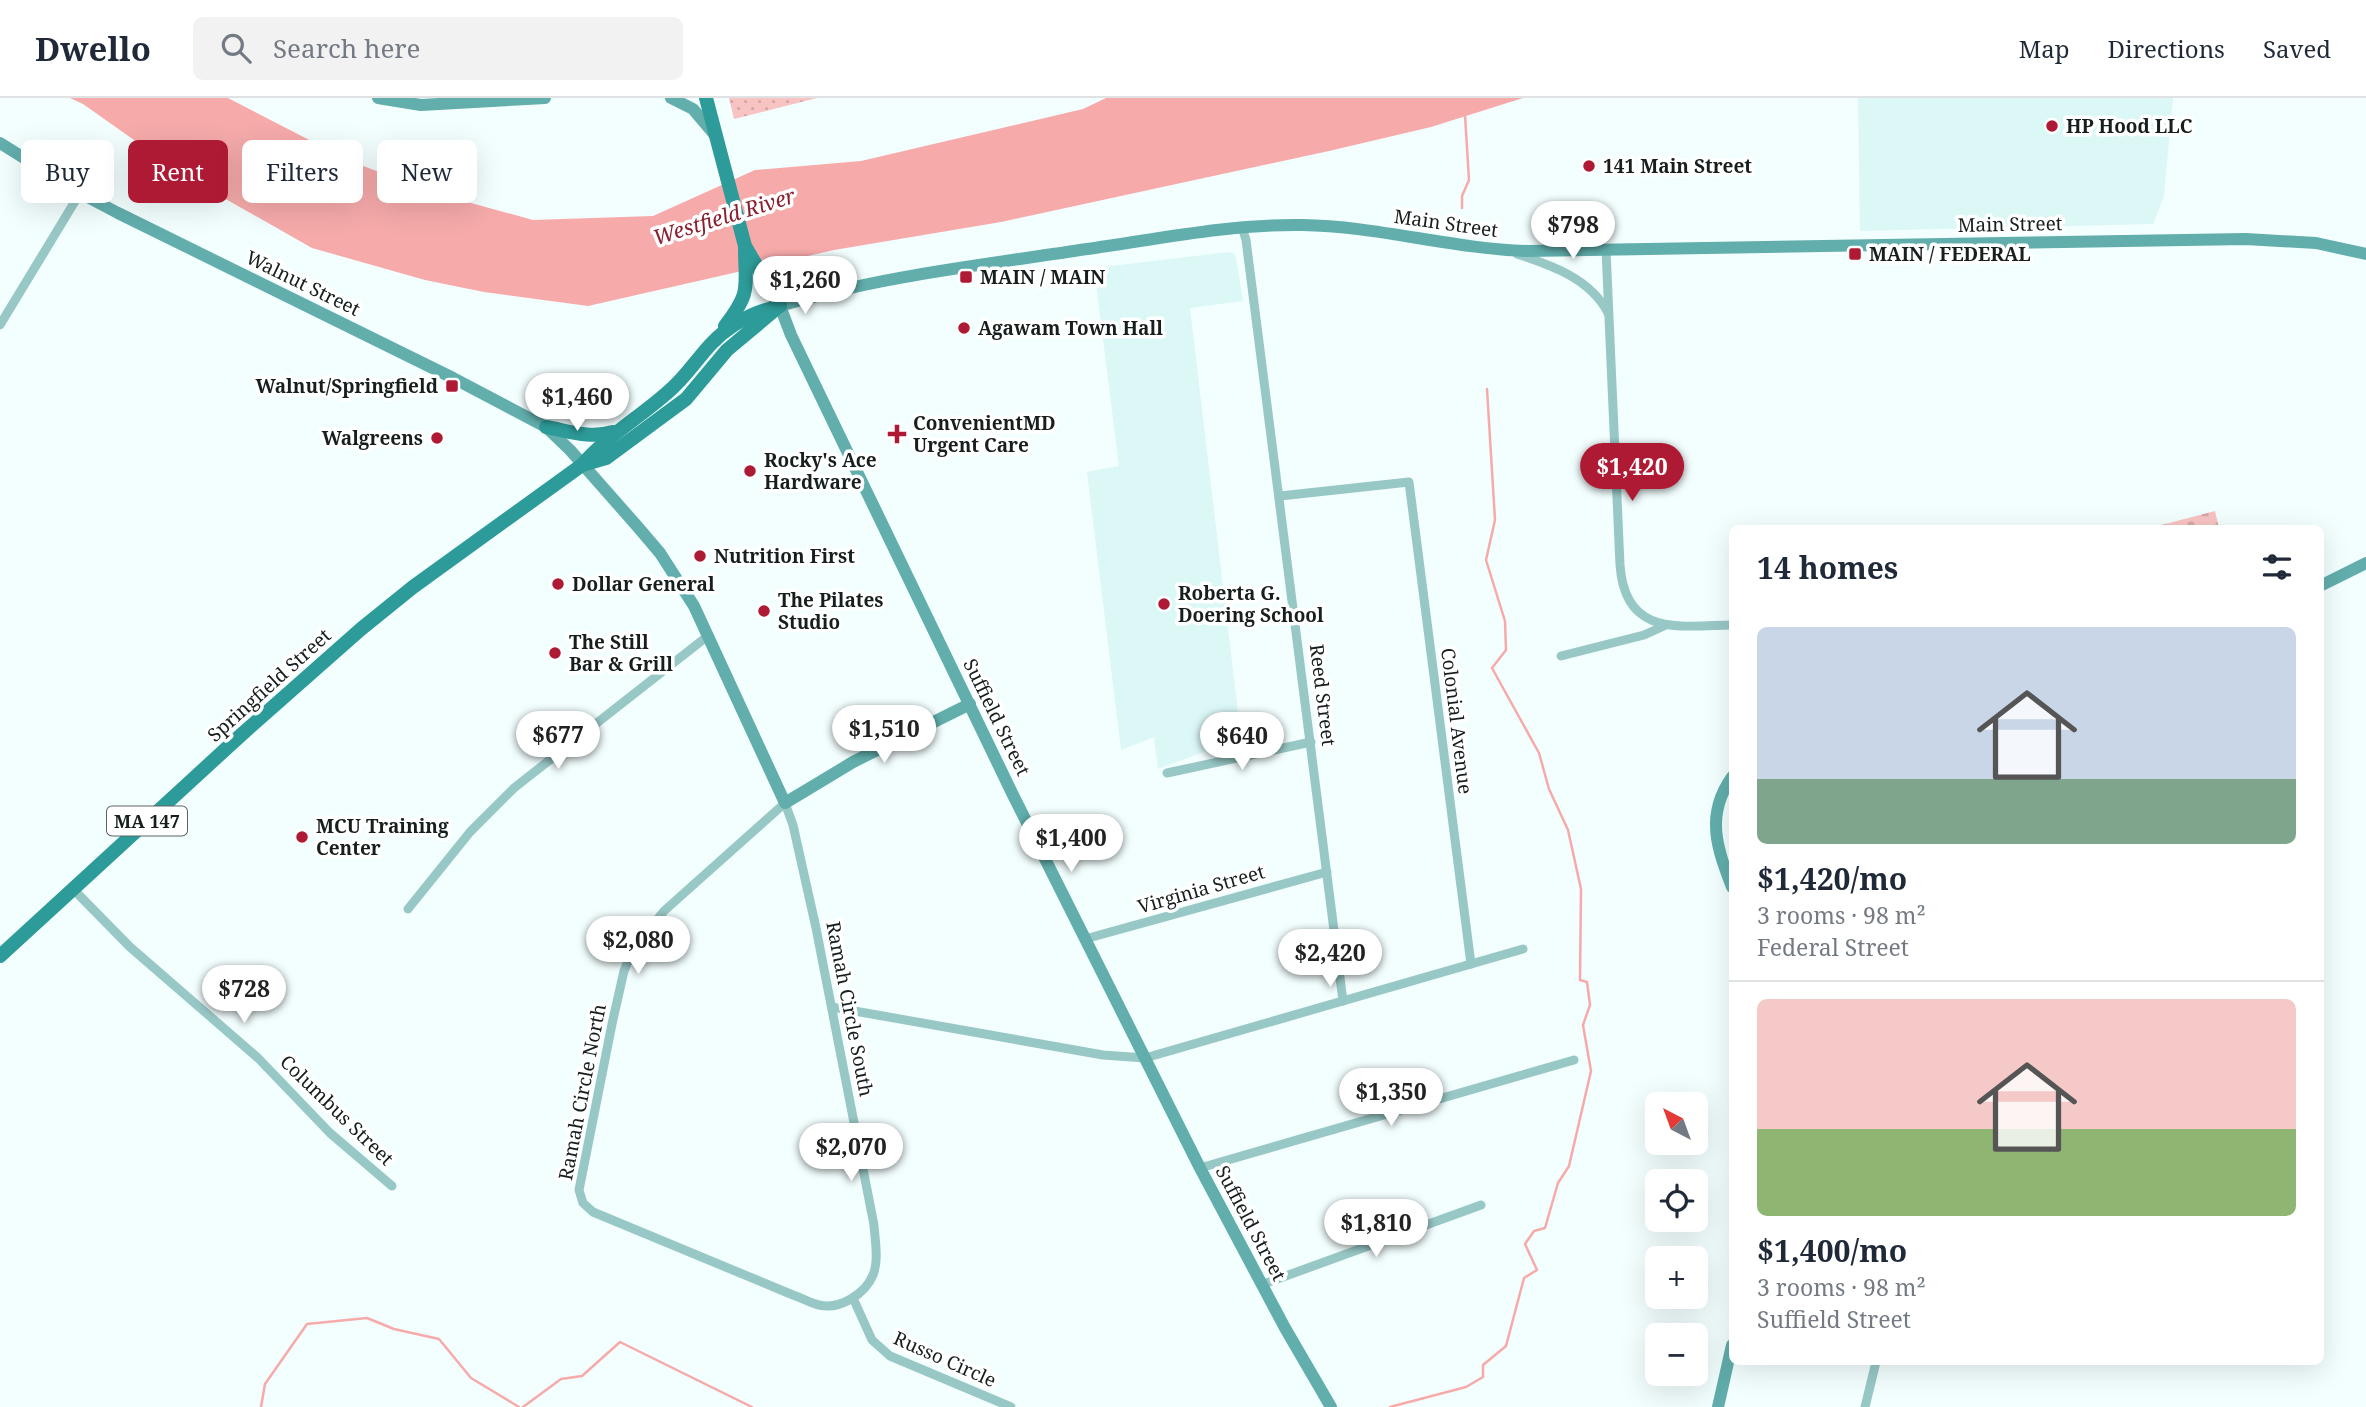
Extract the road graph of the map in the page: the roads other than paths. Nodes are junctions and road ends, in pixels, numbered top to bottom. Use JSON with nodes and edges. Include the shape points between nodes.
{"nodes":[{"id":1,"x":378,"y":98,"type":"edge"},
{"id":2,"x":545,"y":98,"type":"edge"},
{"id":3,"x":671,"y":98,"type":"edge"},
{"id":4,"x":706,"y":98,"type":"edge"},
{"id":5,"x":716,"y":136,"type":"junction"},
{"id":6,"x":0,"y":143,"type":"edge"},
{"id":7,"x":21,"y":156,"type":"edge"},
{"id":8,"x":74,"y":203,"type":"edge"},
{"id":9,"x":100,"y":203,"type":"edge"},
{"id":10,"x":1242,"y":227,"type":"junction"},
{"id":11,"x":745,"y":246,"type":"junction"},
{"id":12,"x":1504,"y":250,"type":"junction"},
{"id":13,"x":1606,"y":250,"type":"junction"},
{"id":14,"x":2366,"y":254,"type":"edge"},
{"id":15,"x":780,"y":306,"type":"junction"},
{"id":16,"x":1609,"y":315,"type":"junction"},
{"id":17,"x":0,"y":325,"type":"edge"},
{"id":18,"x":711,"y":343,"type":"junction"},
{"id":19,"x":546,"y":427,"type":"junction"},
{"id":20,"x":621,"y":429,"type":"junction"},
{"id":21,"x":582,"y":465,"type":"junction"},
{"id":22,"x":1280,"y":496,"type":"junction"},
{"id":23,"x":2366,"y":563,"type":"edge"},
{"id":24,"x":2324,"y":584,"type":"edge"},
{"id":25,"x":1666,"y":625,"type":"junction"},
{"id":26,"x":1729,"y":625,"type":"edge"},
{"id":27,"x":709,"y":635,"type":"junction"},
{"id":28,"x":1561,"y":656,"type":"dead end"},
{"id":29,"x":971,"y":704,"type":"junction"},
{"id":30,"x":1311,"y":742,"type":"junction"},
{"id":31,"x":1167,"y":773,"type":"dead end"},
{"id":32,"x":1729,"y":783,"type":"edge"},
{"id":33,"x":785,"y":803,"type":"junction"},
{"id":34,"x":1327,"y":872,"type":"junction"},
{"id":35,"x":1729,"y":879,"type":"edge"},
{"id":36,"x":73,"y":889,"type":"junction"},
{"id":37,"x":408,"y":909,"type":"dead end"},
{"id":38,"x":1085,"y":939,"type":"junction"},
{"id":39,"x":1523,"y":949,"type":"dead end"},
{"id":40,"x":0,"y":956,"type":"edge"},
{"id":41,"x":1471,"y":964,"type":"junction"},
{"id":42,"x":1343,"y":1001,"type":"junction"},
{"id":43,"x":832,"y":1007,"type":"junction"},
{"id":44,"x":1145,"y":1058,"type":"junction"},
{"id":45,"x":1574,"y":1060,"type":"dead end"},
{"id":46,"x":1199,"y":1168,"type":"junction"},
{"id":47,"x":392,"y":1186,"type":"dead end"},
{"id":48,"x":1481,"y":1205,"type":"dead end"},
{"id":49,"x":1261,"y":1284,"type":"junction"},
{"id":50,"x":853,"y":1298,"type":"junction"},
{"id":51,"x":1729,"y":1358,"type":"edge"},
{"id":52,"x":1875,"y":1365,"type":"edge"},
{"id":53,"x":1011,"y":1407,"type":"edge"},
{"id":54,"x":1331,"y":1407,"type":"edge"},
{"id":55,"x":1718,"y":1407,"type":"edge"},
{"id":56,"x":1865,"y":1407,"type":"edge"}],
"edges":[{"from":1,"to":2,"type":"main road","via":[[421,105]]},
{"from":3,"to":5,"type":"main road","via":[[693,109]]},
{"from":4,"to":5,"type":"main road","number":"MA 147"},
{"from":5,"to":11,"type":"main road","name":"Suffield Street","number":"MA 147"},
{"from":6,"to":7,"type":"main road","name":"Walnut Street"},
{"from":8,"to":17,"type":"street"},
{"from":9,"to":19,"type":"main road","name":"Walnut Street"},
{"from":10,"to":12,"type":"main road","name":"Main Street","via":[[1327,226]]},
{"from":10,"to":15,"type":"main road","name":"Main Street","via":[[925,273]]},
{"from":10,"to":22,"type":"street","name":"Reed Street"},
{"from":11,"to":15,"type":"main road","name":"Suffield Street","number":"MA 147"},
{"from":11,"to":18,"type":"main road","number":"MA 147","via":[[744,298]]},
{"from":12,"to":13,"type":"main road","name":"Main Street"},
{"from":12,"to":16,"type":"street","via":[[1579,281],[1601,300]]},
{"from":13,"to":14,"type":"main road","name":"Main Street","via":[[2246,239],[2304,242]]},
{"from":13,"to":16,"type":"street"},
{"from":15,"to":18,"type":"main road","name":"Springfield Street","via":[[756,311]]},
{"from":15,"to":21,"type":"main road","name":"Springfield Street","number":"MA 147","via":[[727,350],[686,398],[606,458]]},
{"from":15,"to":29,"type":"main road","name":"Suffield Street"},
{"from":16,"to":25,"type":"street","via":[[1621,581],[1640,614]]},
{"from":18,"to":20,"type":"main road","name":"Springfield Street","number":"MA 147","via":[[684,379]]},
{"from":19,"to":20,"type":"main road","via":[[596,436]]},
{"from":19,"to":21,"type":"main road","name":"Walnut Street"},
{"from":20,"to":21,"type":"main road","name":"Springfield Street","number":"MA 147"},
{"from":21,"to":27,"type":"main road","name":"Walnut Street","via":[[660,554]]},
{"from":21,"to":36,"type":"main road","name":"Springfield Street","number":"MA 147","via":[[362,629]]},
{"from":22,"to":30,"type":"street","name":"Reed Street"},
{"from":22,"to":41,"type":"street","name":"Colonial Avenue","via":[[1409,482]]},
{"from":23,"to":24,"type":"main road"},
{"from":25,"to":26,"type":"street"},
{"from":25,"to":28,"type":"street"},
{"from":27,"to":33,"type":"main road","name":"Walnut Street"},
{"from":27,"to":37,"type":"street","via":[[514,788],[470,832]]},
{"from":29,"to":33,"type":"main road","via":[[853,762]]},
{"from":29,"to":38,"type":"main road","name":"Suffield Street"},
{"from":30,"to":31,"type":"street"},
{"from":30,"to":34,"type":"street","name":"Reed Street"},
{"from":32,"to":35,"type":"main road","via":[[1715,826],[1717,848]]},
{"from":33,"to":43,"type":"street","name":"Ramah Circle South"},
{"from":33,"to":50,"type":"street","name":"Ramah Circle North","via":[[664,911],[633,949],[612,1024],[579,1190],[583,1203],[593,1212],[821,1306],[836,1306]]},
{"from":34,"to":38,"type":"street","name":"Virginia Street"},
{"from":34,"to":42,"type":"street","name":"Reed Street"},
{"from":36,"to":40,"type":"main road","name":"Springfield Street","number":"MA 147"},
{"from":36,"to":47,"type":"street","name":"Columbus Street","via":[[130,947],[258,1058],[330,1133]]},
{"from":38,"to":44,"type":"main road","name":"Suffield Street"},
{"from":39,"to":41,"type":"street"},
{"from":41,"to":42,"type":"street"},
{"from":42,"to":44,"type":"street"},
{"from":43,"to":44,"type":"street","via":[[1103,1055]]},
{"from":43,"to":50,"type":"street","name":"Ramah Circle South","via":[[874,1225],[873,1275]]},
{"from":44,"to":46,"type":"main road","name":"Suffield Street"},
{"from":45,"to":46,"type":"street"},
{"from":46,"to":49,"type":"main road","name":"Suffield Street"},
{"from":48,"to":49,"type":"street"},
{"from":49,"to":54,"type":"main road","name":"Suffield Street"},
{"from":50,"to":53,"type":"street","name":"Russo Circle","via":[[872,1340],[890,1356]]},
{"from":51,"to":55,"type":"main road"},
{"from":52,"to":56,"type":"street"}]}
